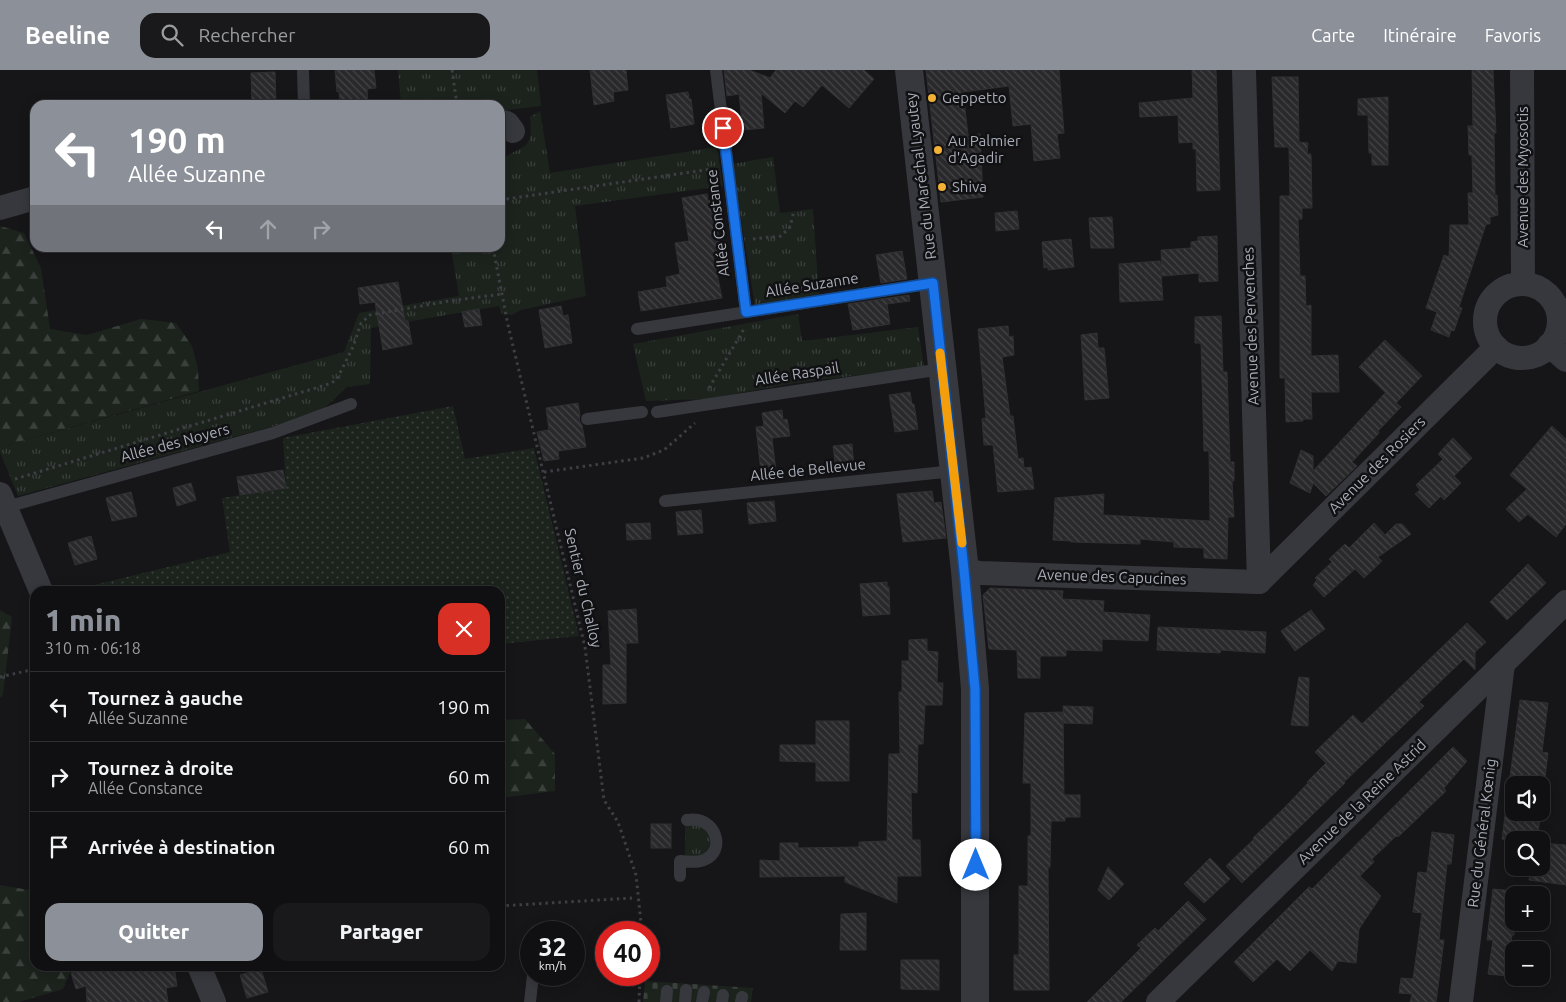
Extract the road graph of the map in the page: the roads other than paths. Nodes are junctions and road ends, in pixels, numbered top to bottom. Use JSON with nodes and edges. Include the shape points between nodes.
{"nodes":[{"id":1,"x":303,"y":70,"type":"edge"},
{"id":2,"x":716,"y":70,"type":"edge"},
{"id":3,"x":909,"y":70,"type":"edge"},
{"id":4,"x":1244,"y":70,"type":"edge"},
{"id":5,"x":1522,"y":70,"type":"edge"},
{"id":6,"x":304,"y":100,"type":"edge"},
{"id":7,"x":30,"y":199,"type":"edge"},
{"id":8,"x":0,"y":208,"type":"edge"},
{"id":9,"x":933,"y":283,"type":"junction"},
{"id":10,"x":1523,"y":284,"type":"junction"},
{"id":11,"x":750,"y":311,"type":"junction"},
{"id":12,"x":637,"y":329,"type":"dead end"},
{"id":13,"x":1496,"y":347,"type":"junction"},
{"id":14,"x":1558,"y":353,"type":"edge"},
{"id":15,"x":942,"y":369,"type":"junction"},
{"id":16,"x":351,"y":404,"type":"dead end"},
{"id":17,"x":642,"y":412,"type":"dead end"},
{"id":18,"x":657,"y":412,"type":"dead end"},
{"id":19,"x":587,"y":419,"type":"dead end"},
{"id":20,"x":954,"y":471,"type":"junction"},
{"id":21,"x":5,"y":494,"type":"edge"},
{"id":22,"x":665,"y":501,"type":"dead end"},
{"id":23,"x":964,"y":570,"type":"junction"},
{"id":24,"x":1259,"y":582,"type":"junction"},
{"id":25,"x":39,"y":586,"type":"edge"},
{"id":26,"x":1566,"y":602,"type":"edge"},
{"id":27,"x":1503,"y":664,"type":"junction"},
{"id":28,"x":688,"y":820,"type":"dead end"},
{"id":29,"x":680,"y":876,"type":"dead end"},
{"id":30,"x":201,"y":971,"type":"edge"},
{"id":31,"x":532,"y":986,"type":"edge"},
{"id":32,"x":214,"y":1002,"type":"edge"},
{"id":33,"x":530,"y":1002,"type":"edge"},
{"id":34,"x":975,"y":1002,"type":"edge"},
{"id":35,"x":1158,"y":1002,"type":"edge"},
{"id":36,"x":1462,"y":1002,"type":"edge"}],
"edges":[{"from":1,"to":6,"type":"lane"},
{"from":2,"to":11,"type":"lane","name":"Allée Constance","via":[[736,240]]},
{"from":3,"to":9,"type":"street","name":"Rue du Maréchal Lyautey"},
{"from":4,"to":24,"type":"street","name":"Avenue des Pervenches"},
{"from":5,"to":10,"type":"street","name":"Avenue des Myosotis"},
{"from":7,"to":8,"type":"street"},
{"from":9,"to":11,"type":"lane","name":"Allée Suzanne"},
{"from":9,"to":15,"type":"street","name":"Rue du Maréchal Lyautey"},
{"from":10,"to":13,"type":"street","via":[[1505,288],[1495,295],[1487,309],[1486,329]]},
{"from":10,"to":14,"type":"street","via":[[1547,294],[1555,305],[1559,320]]},
{"from":11,"to":12,"type":"lane","name":"Allée Suzanne"},
{"from":13,"to":14,"type":"street","via":[[1509,356],[1522,358]]},
{"from":13,"to":24,"type":"street","name":"Avenue des Rosiers"},
{"from":15,"to":18,"type":"lane","name":"Allée Raspail"},
{"from":15,"to":20,"type":"street","name":"Rue du Maréchal Lyautey"},
{"from":16,"to":21,"type":"lane","name":"Allée des Noyers","via":[[273,433]]},
{"from":17,"to":19,"type":"lane"},
{"from":20,"to":22,"type":"lane","name":"Allée de Bellevue"},
{"from":20,"to":23,"type":"street","name":"Rue du Maréchal Lyautey"},
{"from":21,"to":25,"type":"street"},
{"from":23,"to":24,"type":"street","name":"Avenue des Capucines"},
{"from":23,"to":34,"type":"street","name":"Rue du Maréchal Lyautey","via":[[975,689]]},
{"from":26,"to":27,"type":"street","name":"Avenue de la Reine Astrid"},
{"from":27,"to":35,"type":"street","name":"Avenue de la Reine Astrid"},
{"from":27,"to":36,"type":"street","name":"Rue du Général Kœnig"},
{"from":28,"to":29,"type":"lane","via":[[704,821],[710,825],[716,834],[715,850],[703,861],[680,861]]},
{"from":30,"to":32,"type":"street"},
{"from":31,"to":33,"type":"lane"}]}
